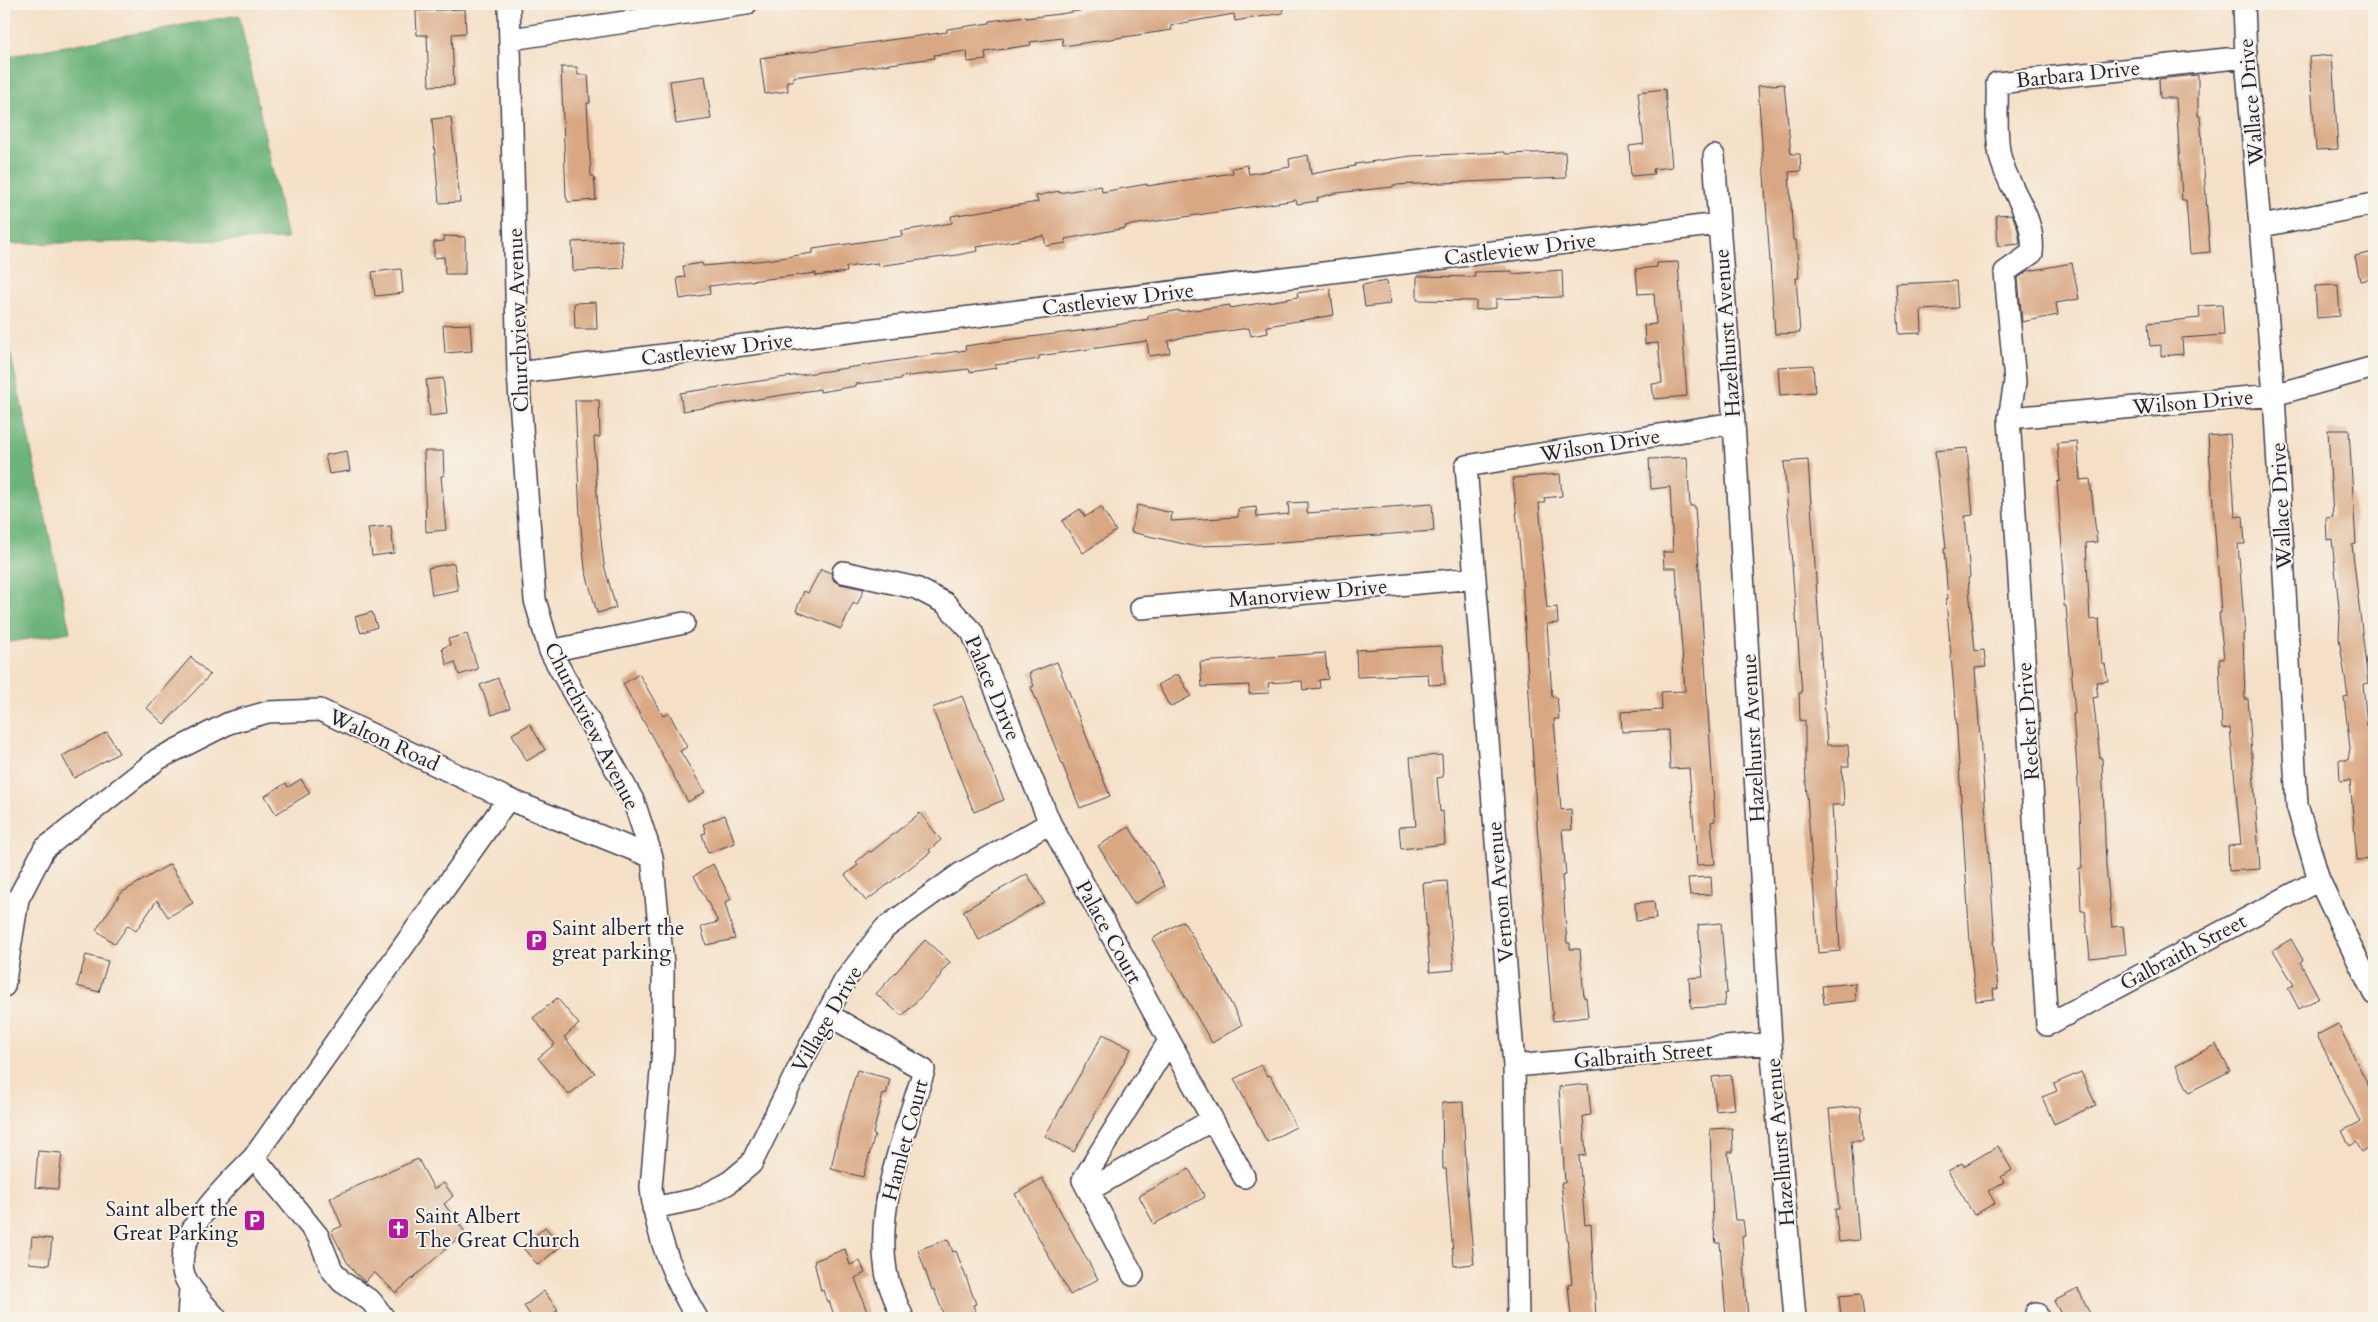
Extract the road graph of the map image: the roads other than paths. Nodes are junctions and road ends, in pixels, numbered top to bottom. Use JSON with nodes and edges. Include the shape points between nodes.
{"nodes":[{"id":1,"x":509,"y":4,"type":"edge"},
{"id":2,"x":746,"y":4,"type":"edge"},
{"id":3,"x":2244,"y":4,"type":"edge"},
{"id":4,"x":511,"y":39,"type":"junction"},
{"id":5,"x":2246,"y":57,"type":"junction"},
{"id":6,"x":1714,"y":156,"type":"dead end"},
{"id":7,"x":2374,"y":204,"type":"edge"},
{"id":8,"x":1719,"y":224,"type":"junction"},
{"id":9,"x":2262,"y":226,"type":"junction"},
{"id":10,"x":2374,"y":367,"type":"edge"},
{"id":11,"x":518,"y":373,"type":"junction"},
{"id":12,"x":2274,"y":395,"type":"junction"},
{"id":13,"x":2009,"y":418,"type":"junction"},
{"id":14,"x":1734,"y":423,"type":"junction"},
{"id":15,"x":1466,"y":466,"type":"joint"},
{"id":16,"x":843,"y":572,"type":"dead end"},
{"id":17,"x":1475,"y":578,"type":"junction"},
{"id":18,"x":1141,"y":608,"type":"dead end"},
{"id":19,"x":684,"y":623,"type":"dead end"},
{"id":20,"x":550,"y":651,"type":"junction"},
{"id":21,"x":508,"y":799,"type":"junction"},
{"id":22,"x":1050,"y":823,"type":"junction"},
{"id":23,"x":652,"y":857,"type":"junction"},
{"id":24,"x":2319,"y":880,"type":"junction"},
{"id":25,"x":4,"y":986,"type":"edge"},
{"id":26,"x":2374,"y":994,"type":"edge"},
{"id":27,"x":827,"y":1014,"type":"junction"},
{"id":28,"x":2048,"y":1025,"type":"joint"},
{"id":29,"x":1169,"y":1041,"type":"junction"},
{"id":30,"x":1771,"y":1043,"type":"junction"},
{"id":31,"x":1514,"y":1066,"type":"junction"},
{"id":32,"x":1212,"y":1120,"type":"junction"},
{"id":33,"x":254,"y":1157,"type":"junction"},
{"id":34,"x":1244,"y":1177,"type":"dead end"},
{"id":35,"x":1089,"y":1190,"type":"junction"},
{"id":36,"x":652,"y":1208,"type":"junction"},
{"id":37,"x":1133,"y":1275,"type":"dead end"},
{"id":38,"x":190,"y":1288,"type":"junction"},
{"id":39,"x":188,"y":1318,"type":"edge"},
{"id":40,"x":216,"y":1318,"type":"edge"},
{"id":41,"x":384,"y":1318,"type":"edge"},
{"id":42,"x":698,"y":1318,"type":"edge"},
{"id":43,"x":903,"y":1318,"type":"edge"},
{"id":44,"x":1518,"y":1318,"type":"edge"},
{"id":45,"x":1795,"y":1318,"type":"edge"}],
"edges":[{"from":1,"to":4,"type":"street","name":"Churchview Avenue"},
{"from":2,"to":4,"type":"street"},
{"from":3,"to":5,"type":"street","name":"Wallace Drive"},
{"from":4,"to":11,"type":"street","name":"Churchview Avenue"},
{"from":5,"to":9,"type":"street","name":"Wallace Drive"},
{"from":5,"to":13,"type":"street","name":"Barbara Drive","via":[[1997,83],[2000,155],[2034,238],[2032,253],[2005,272],[2015,382]]},
{"from":6,"to":8,"type":"street","name":"Hazelhurst Avenue"},
{"from":7,"to":9,"type":"street"},
{"from":8,"to":11,"type":"street","name":"Castleview Drive"},
{"from":8,"to":14,"type":"street","name":"Hazelhurst Avenue"},
{"from":9,"to":12,"type":"street","name":"Wallace Drive"},
{"from":10,"to":12,"type":"street","name":"Wilson Drive"},
{"from":11,"to":20,"type":"street","name":"Churchview Avenue","via":[[535,600]]},
{"from":12,"to":13,"type":"street","name":"Wilson Drive"},
{"from":12,"to":24,"type":"street","name":"Wallace Drive","via":[[2297,805]]},
{"from":13,"to":28,"type":"street","name":"Recker Drive"},
{"from":14,"to":15,"type":"street","name":"Wilson Drive"},
{"from":14,"to":30,"type":"street","name":"Hazelhurst Avenue"},
{"from":15,"to":17,"type":"street","name":"Vernon Avenue"},
{"from":16,"to":22,"type":"street","name":"Palace Drive","via":[[916,588],[945,603],[972,632]]},
{"from":17,"to":18,"type":"street","name":"Manorview Drive"},
{"from":17,"to":31,"type":"street","name":"Vernon Avenue"},
{"from":19,"to":20,"type":"street"},
{"from":20,"to":23,"type":"street","name":"Churchview Avenue","via":[[634,802]]},
{"from":21,"to":23,"type":"street","name":"Walton Road"},
{"from":21,"to":25,"type":"street","name":"Walton Road","via":[[320,710],[268,712],[229,723],[158,759],[44,849],[18,899]]},
{"from":21,"to":33,"type":"street"},
{"from":22,"to":27,"type":"street","name":"Village Drive","via":[[960,874],[885,928],[845,980]]},
{"from":22,"to":29,"type":"street","name":"Palace Court"},
{"from":23,"to":36,"type":"street","name":"Churchview Avenue","via":[[663,964],[663,1049]]},
{"from":24,"to":26,"type":"street","name":"Wallace Drive"},
{"from":24,"to":28,"type":"street","name":"Galbraith Street"},
{"from":27,"to":36,"type":"street","name":"Village Drive","via":[[751,1164],[728,1184],[697,1199]]},
{"from":27,"to":43,"type":"street","name":"Hamlet Court","via":[[924,1070],[888,1195],[882,1238],[886,1274]]},
{"from":29,"to":32,"type":"street","name":"Palace Court"},
{"from":29,"to":35,"type":"street","via":[[1083,1180]]},
{"from":30,"to":31,"type":"street","name":"Galbraith Street"},
{"from":30,"to":45,"type":"street","name":"Hazelhurst Avenue"},
{"from":31,"to":44,"type":"street","name":"Vernon Avenue"},
{"from":32,"to":34,"type":"street","name":"Palace Court"},
{"from":32,"to":35,"type":"street"},
{"from":33,"to":38,"type":"street","via":[[222,1190],[199,1219],[190,1237],[183,1269]]},
{"from":33,"to":41,"type":"street","via":[[318,1236],[332,1270],[342,1282],[371,1301]]},
{"from":35,"to":37,"type":"street"},
{"from":36,"to":42,"type":"street","name":"Churchview Avenue","via":[[684,1295]]},
{"from":38,"to":39,"type":"street"},
{"from":38,"to":40,"type":"street"}]}
